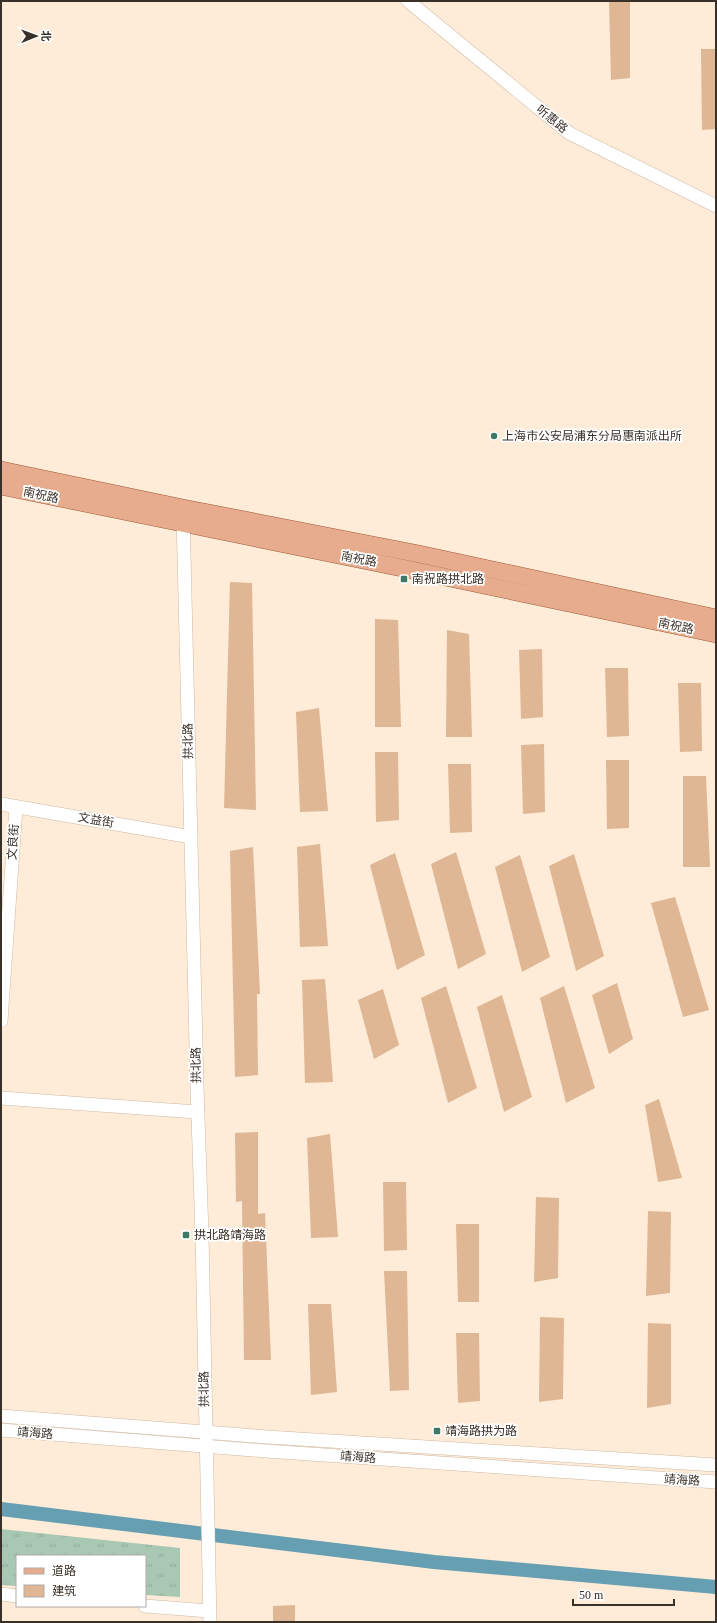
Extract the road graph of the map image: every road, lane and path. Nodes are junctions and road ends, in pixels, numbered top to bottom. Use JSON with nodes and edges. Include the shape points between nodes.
{"nodes":[{"id":1,"x":409,"y":1,"type":"edge"},
{"id":2,"x":716,"y":206,"type":"edge"},
{"id":3,"x":1,"y":470,"type":"edge"},
{"id":4,"x":1,"y":486,"type":"edge"},
{"id":5,"x":183,"y":516,"type":"junction"},
{"id":6,"x":716,"y":618,"type":"edge"},
{"id":7,"x":716,"y":634,"type":"edge"},
{"id":8,"x":1,"y":804,"type":"edge"},
{"id":9,"x":16,"y":807,"type":"junction"},
{"id":10,"x":191,"y":837,"type":"junction"},
{"id":11,"x":1,"y":1021,"type":"edge"},
{"id":12,"x":1,"y":1098,"type":"edge"},
{"id":13,"x":197,"y":1112,"type":"junction"},
{"id":14,"x":1,"y":1416,"type":"edge"},
{"id":15,"x":1,"y":1430,"type":"edge"},
{"id":16,"x":205,"y":1432,"type":"junction"},
{"id":17,"x":206,"y":1446,"type":"junction"},
{"id":18,"x":716,"y":1465,"type":"edge"},
{"id":19,"x":716,"y":1482,"type":"edge"},
{"id":20,"x":1,"y":1594,"type":"edge"},
{"id":21,"x":16,"y":1596,"type":"edge"},
{"id":22,"x":146,"y":1606,"type":"edge"},
{"id":23,"x":210,"y":1616,"type":"edge"}],
"edges":[{"from":1,"to":2,"type":"street","name":"听惠路","via":[[569,133]]},
{"from":3,"to":5,"type":"main road","name":"南祝路"},
{"from":4,"to":5,"type":"main road","name":"南祝路"},
{"from":5,"to":6,"type":"main road","name":"南祝路","via":[[419,554]]},
{"from":5,"to":7,"type":"main road","name":"南祝路","via":[[407,569]]},
{"from":5,"to":10,"type":"street","name":"拱北路"},
{"from":8,"to":9,"type":"street","name":"文益街"},
{"from":9,"to":10,"type":"street","name":"文益街"},
{"from":9,"to":11,"type":"street","name":"文良街"},
{"from":10,"to":13,"type":"street","name":"拱北路"},
{"from":12,"to":13,"type":"street"},
{"from":13,"to":16,"type":"street","name":"拱北路"},
{"from":14,"to":16,"type":"street","name":"靖海路"},
{"from":15,"to":17,"type":"street","name":"靖海路"},
{"from":16,"to":17,"type":"street","name":"拱北路"},
{"from":16,"to":18,"type":"street","name":"靖海路"},
{"from":17,"to":19,"type":"street","name":"靖海路"},
{"from":17,"to":23,"type":"street","name":"拱北路"},
{"from":20,"to":21,"type":"street"},
{"from":22,"to":23,"type":"street"}]}
